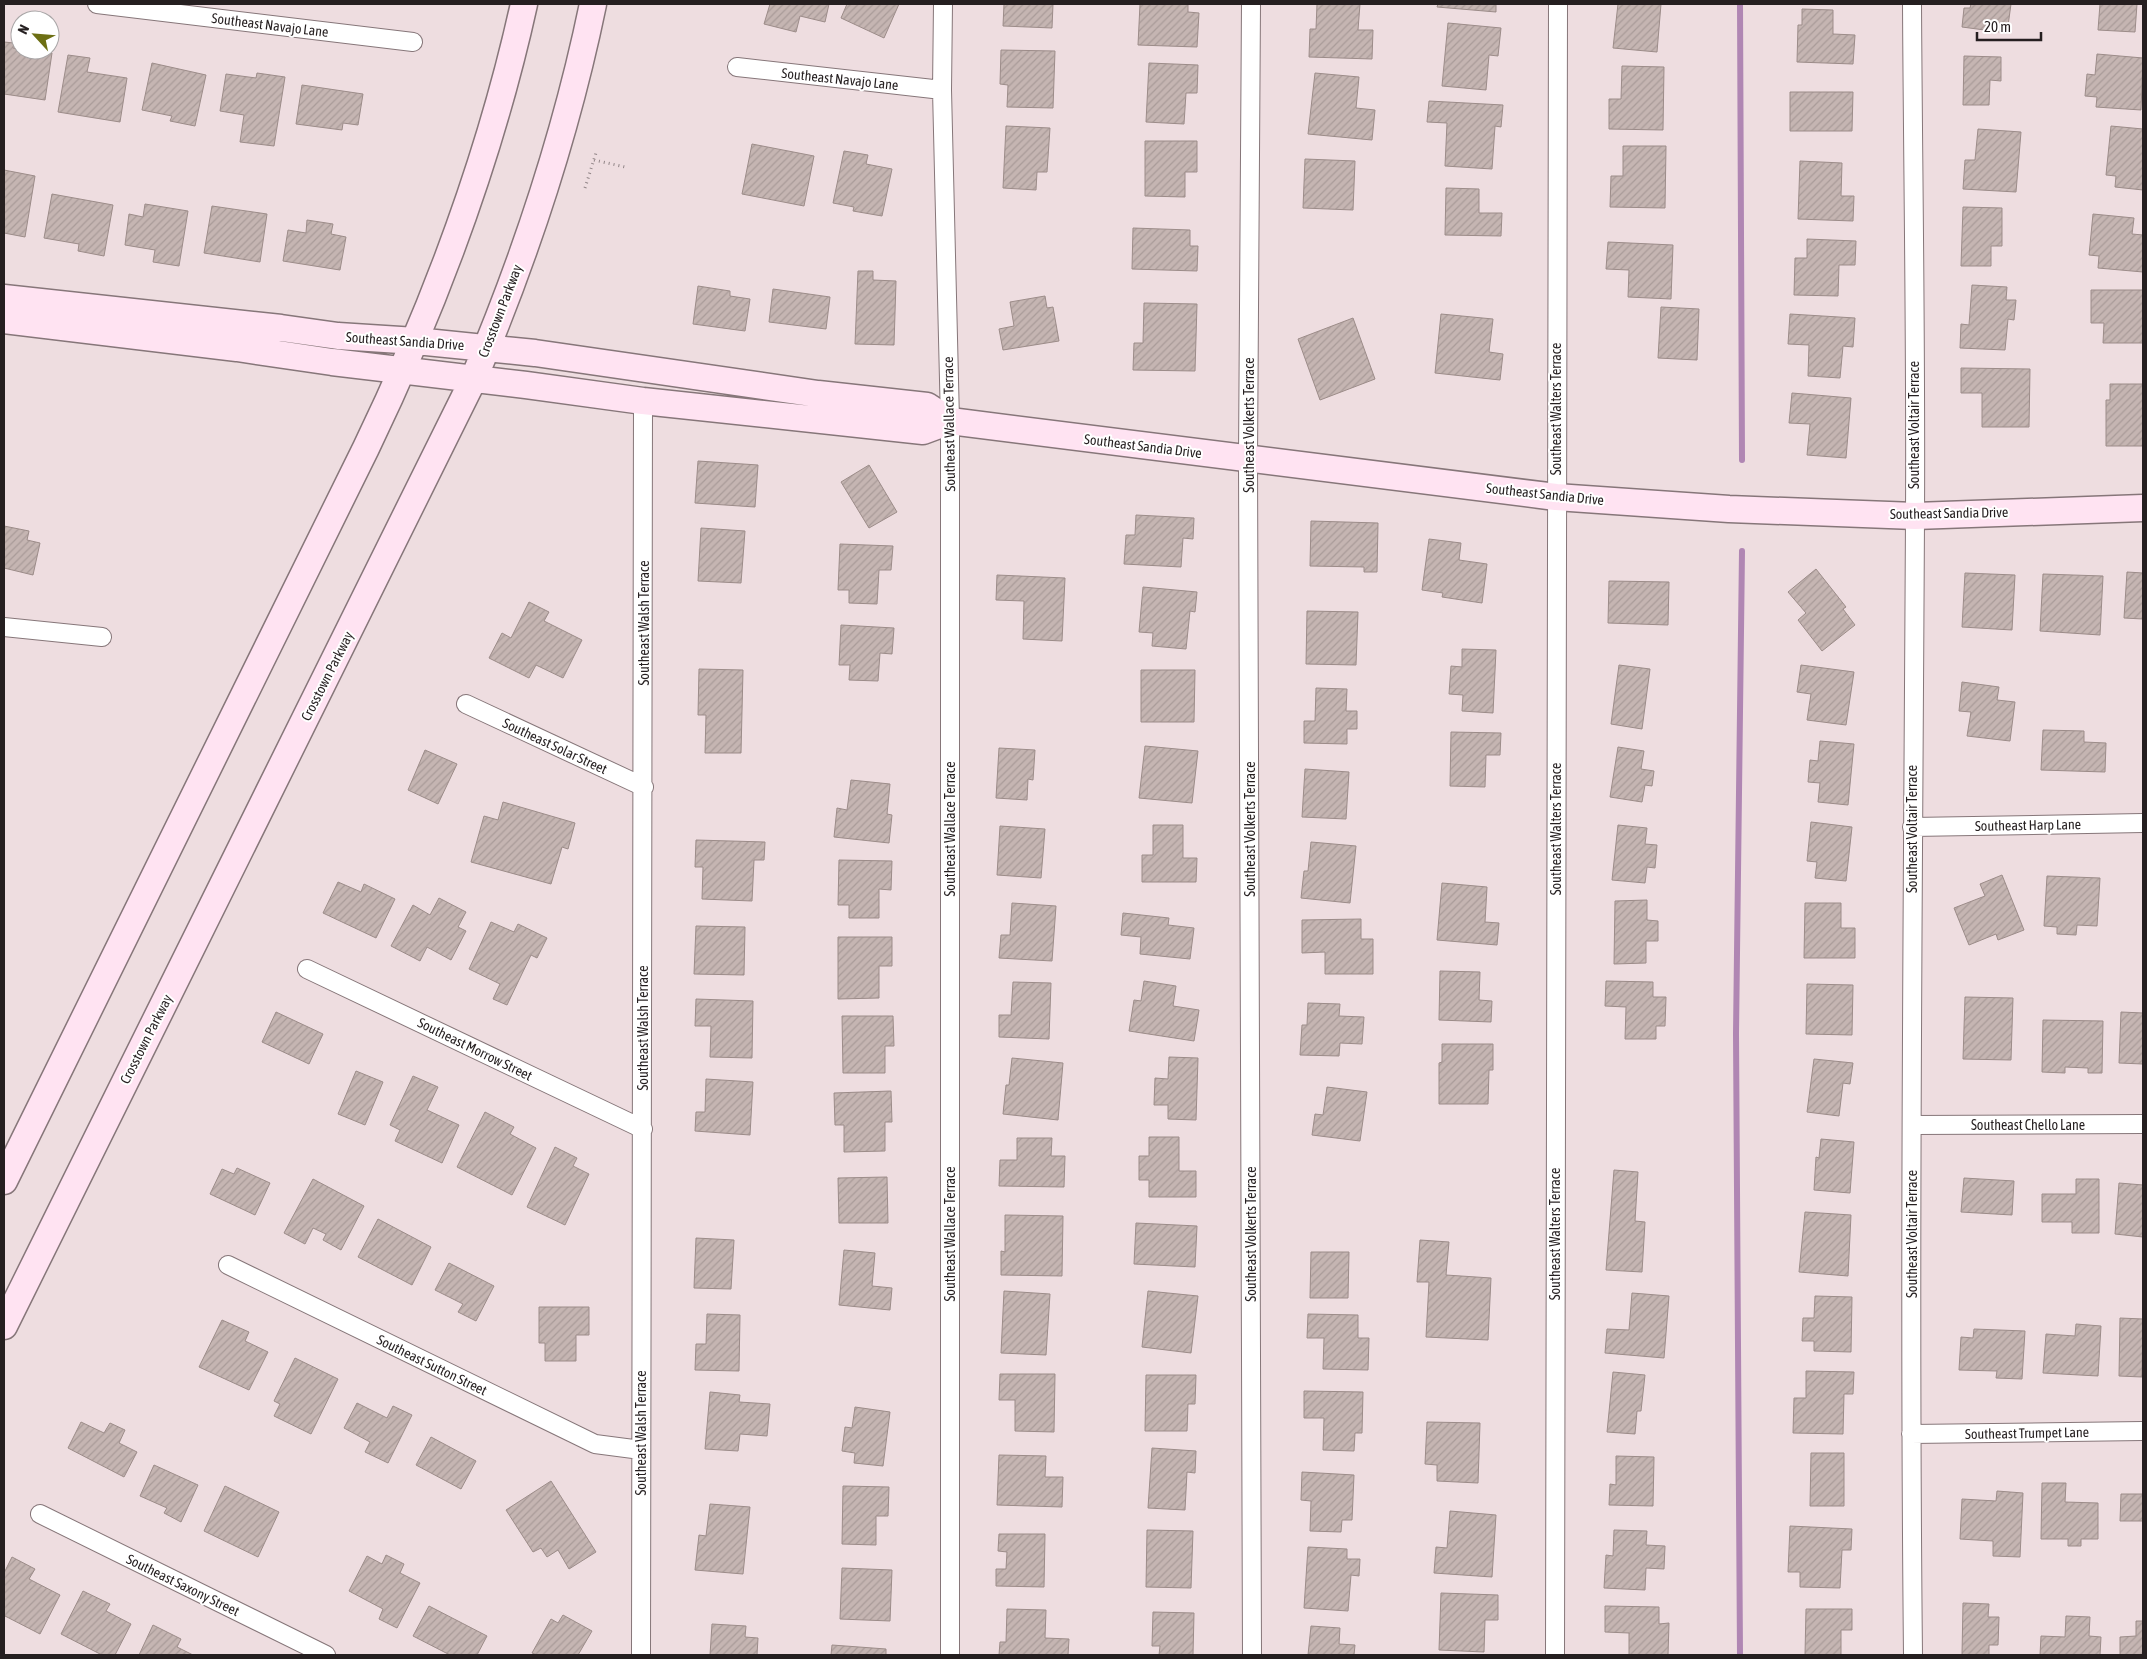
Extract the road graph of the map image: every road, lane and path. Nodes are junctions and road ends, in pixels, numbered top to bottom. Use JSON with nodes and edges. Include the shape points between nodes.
{"nodes":[{"id":1,"x":97,"y":4,"type":"edge"},
{"id":2,"x":524,"y":4,"type":"edge"},
{"id":3,"x":593,"y":4,"type":"edge"},
{"id":4,"x":944,"y":4,"type":"edge"},
{"id":5,"x":1251,"y":4,"type":"edge"},
{"id":6,"x":1558,"y":4,"type":"edge"},
{"id":7,"x":1912,"y":4,"type":"edge"},
{"id":8,"x":413,"y":42,"type":"dead end"},
{"id":9,"x":737,"y":68,"type":"dead end"},
{"id":10,"x":942,"y":90,"type":"junction"},
{"id":11,"x":596,"y":153,"type":"dead end"},
{"id":12,"x":594,"y":160,"type":"junction"},
{"id":13,"x":624,"y":167,"type":"dead end"},
{"id":14,"x":585,"y":188,"type":"dead end"},
{"id":15,"x":4,"y":298,"type":"edge"},
{"id":16,"x":4,"y":320,"type":"edge"},
{"id":17,"x":416,"y":341,"type":"junction"},
{"id":18,"x":487,"y":348,"type":"junction"},
{"id":19,"x":402,"y":371,"type":"junction"},
{"id":20,"x":474,"y":378,"type":"junction"},
{"id":21,"x":643,"y":401,"type":"junction"},
{"id":22,"x":950,"y":421,"type":"junction"},
{"id":23,"x":1248,"y":459,"type":"junction"},
{"id":24,"x":1556,"y":497,"type":"junction"},
{"id":25,"x":2143,"y":508,"type":"edge"},
{"id":26,"x":1915,"y":516,"type":"junction"},
{"id":27,"x":4,"y":627,"type":"edge"},
{"id":28,"x":102,"y":637,"type":"dead end"},
{"id":29,"x":466,"y":704,"type":"dead end"},
{"id":30,"x":644,"y":787,"type":"junction"},
{"id":31,"x":2143,"y":823,"type":"edge"},
{"id":32,"x":1912,"y":827,"type":"junction"},
{"id":33,"x":307,"y":969,"type":"dead end"},
{"id":34,"x":2143,"y":1124,"type":"edge"},
{"id":35,"x":1913,"y":1125,"type":"junction"},
{"id":36,"x":643,"y":1129,"type":"junction"},
{"id":37,"x":4,"y":1181,"type":"edge"},
{"id":38,"x":228,"y":1265,"type":"dead end"},
{"id":39,"x":4,"y":1326,"type":"edge"},
{"id":40,"x":2143,"y":1431,"type":"edge"},
{"id":41,"x":1911,"y":1434,"type":"junction"},
{"id":42,"x":641,"y":1450,"type":"junction"},
{"id":43,"x":40,"y":1514,"type":"dead end"},
{"id":44,"x":326,"y":1655,"type":"edge"},
{"id":45,"x":640,"y":1655,"type":"edge"},
{"id":46,"x":950,"y":1655,"type":"edge"},
{"id":47,"x":1252,"y":1655,"type":"edge"},
{"id":48,"x":1555,"y":1655,"type":"edge"},
{"id":49,"x":1913,"y":1655,"type":"edge"}],
"edges":[{"from":1,"to":8,"type":"street","name":"Southeast Navajo Lane"},
{"from":2,"to":17,"type":"street","via":[[486,151]]},
{"from":3,"to":18,"type":"street","name":"Crosstown Parkway","via":[[553,156]]},
{"from":4,"to":10,"type":"street","name":"Southeast Wallace Terrace"},
{"from":5,"to":23,"type":"street","name":"Southeast Volkerts Terrace"},
{"from":6,"to":24,"type":"street","name":"Southeast Walters Terrace"},
{"from":7,"to":26,"type":"street","name":"Southeast Voltair Terrace"},
{"from":9,"to":10,"type":"street","name":"Southeast Navajo Lane"},
{"from":10,"to":22,"type":"street","name":"Southeast Wallace Terrace"},
{"from":11,"to":12,"type":"path"},
{"from":12,"to":13,"type":"path"},
{"from":12,"to":14,"type":"path"},
{"from":15,"to":17,"type":"street","name":"Southeast Sandia Drive","via":[[338,336]]},
{"from":16,"to":19,"type":"street","name":"Southeast Sandia Drive"},
{"from":17,"to":18,"type":"street","name":"Southeast Sandia Drive"},
{"from":17,"to":19,"type":"street"},
{"from":18,"to":20,"type":"street","name":"Crosstown Parkway"},
{"from":18,"to":22,"type":"street","name":"Southeast Sandia Drive","via":[[928,406]]},
{"from":19,"to":20,"type":"street","name":"Southeast Sandia Drive"},
{"from":19,"to":37,"type":"street"},
{"from":20,"to":21,"type":"street","name":"Southeast Sandia Drive"},
{"from":20,"to":39,"type":"street","name":"Crosstown Parkway"},
{"from":21,"to":22,"type":"street","name":"Southeast Sandia Drive","via":[[923,431]]},
{"from":21,"to":30,"type":"street","name":"Southeast Walsh Terrace"},
{"from":22,"to":23,"type":"street","name":"Southeast Sandia Drive"},
{"from":22,"to":46,"type":"street","name":"Southeast Wallace Terrace"},
{"from":23,"to":24,"type":"street","name":"Southeast Sandia Drive"},
{"from":23,"to":47,"type":"street","name":"Southeast Volkerts Terrace"},
{"from":24,"to":26,"type":"street","name":"Southeast Sandia Drive","via":[[1729,509]]},
{"from":24,"to":48,"type":"street","name":"Southeast Walters Terrace"},
{"from":25,"to":26,"type":"street","name":"Southeast Sandia Drive"},
{"from":26,"to":32,"type":"street","name":"Southeast Voltair Terrace"},
{"from":27,"to":28,"type":"street"},
{"from":29,"to":30,"type":"street","name":"Southeast Solar Street"},
{"from":30,"to":36,"type":"street","name":"Southeast Walsh Terrace"},
{"from":31,"to":32,"type":"street","name":"Southeast Harp Lane"},
{"from":32,"to":35,"type":"street","name":"Southeast Voltair Terrace"},
{"from":33,"to":36,"type":"street","name":"Southeast Morrow Street"},
{"from":34,"to":35,"type":"street","name":"Southeast Chello Lane"},
{"from":35,"to":41,"type":"street","name":"Southeast Voltair Terrace"},
{"from":36,"to":42,"type":"street","name":"Southeast Walsh Terrace"},
{"from":38,"to":42,"type":"street","name":"Southeast Sutton Street","via":[[595,1444]]},
{"from":40,"to":41,"type":"street","name":"Southeast Trumpet Lane"},
{"from":41,"to":49,"type":"street","name":"Southeast Voltair Terrace"},
{"from":42,"to":45,"type":"street","name":"Southeast Walsh Terrace"},
{"from":43,"to":44,"type":"street","name":"Southeast Saxony Street"}]}
